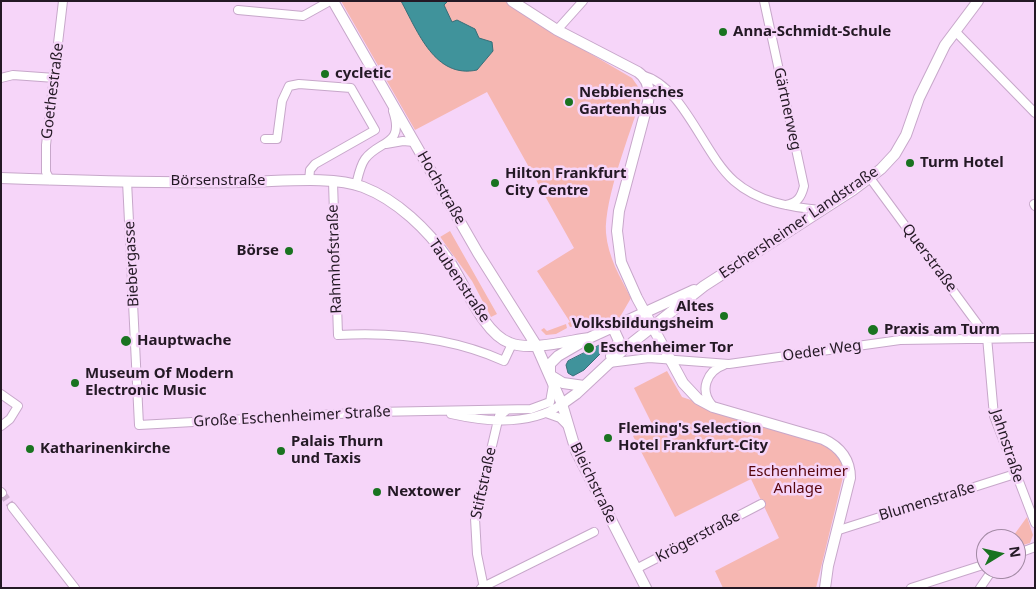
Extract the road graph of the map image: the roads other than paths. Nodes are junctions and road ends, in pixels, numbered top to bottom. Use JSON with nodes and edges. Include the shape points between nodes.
{"nodes":[{"id":1,"x":63,"y":1,"type":"edge"},
{"id":2,"x":331,"y":1,"type":"edge"},
{"id":3,"x":512,"y":1,"type":"edge"},
{"id":4,"x":583,"y":1,"type":"edge"},
{"id":5,"x":764,"y":1,"type":"edge"},
{"id":6,"x":978,"y":1,"type":"edge"},
{"id":7,"x":238,"y":10,"type":"dead end"},
{"id":8,"x":557,"y":30,"type":"junction"},
{"id":9,"x":954,"y":31,"type":"junction"},
{"id":10,"x":642,"y":75,"type":"junction"},
{"id":11,"x":1,"y":78,"type":"edge"},
{"id":12,"x":55,"y":78,"type":"junction"},
{"id":13,"x":392,"y":104,"type":"junction"},
{"id":14,"x":1035,"y":113,"type":"edge"},
{"id":15,"x":265,"y":139,"type":"dead end"},
{"id":16,"x":414,"y":142,"type":"junction"},
{"id":17,"x":386,"y":144,"type":"junction"},
{"id":18,"x":1,"y":178,"type":"edge"},
{"id":19,"x":870,"y":178,"type":"junction"},
{"id":20,"x":50,"y":180,"type":"junction"},
{"id":21,"x":127,"y":181,"type":"junction"},
{"id":22,"x":309,"y":182,"type":"junction"},
{"id":23,"x":333,"y":182,"type":"junction"},
{"id":24,"x":356,"y":185,"type":"junction"},
{"id":25,"x":784,"y":205,"type":"junction"},
{"id":26,"x":820,"y":210,"type":"junction"},
{"id":27,"x":704,"y":286,"type":"junction"},
{"id":28,"x":645,"y":313,"type":"junction"},
{"id":29,"x":652,"y":326,"type":"junction"},
{"id":30,"x":613,"y":328,"type":"junction"},
{"id":31,"x":987,"y":337,"type":"junction"},
{"id":32,"x":589,"y":338,"type":"junction"},
{"id":33,"x":1035,"y":338,"type":"edge"},
{"id":34,"x":512,"y":344,"type":"junction"},
{"id":35,"x":536,"y":345,"type":"junction"},
{"id":36,"x":670,"y":360,"type":"junction"},
{"id":37,"x":607,"y":364,"type":"junction"},
{"id":38,"x":729,"y":364,"type":"junction"},
{"id":39,"x":551,"y":379,"type":"junction"},
{"id":40,"x":584,"y":386,"type":"junction"},
{"id":41,"x":1,"y":394,"type":"edge"},
{"id":42,"x":562,"y":404,"type":"junction"},
{"id":43,"x":714,"y":407,"type":"junction"},
{"id":44,"x":507,"y":410,"type":"junction"},
{"id":45,"x":445,"y":412,"type":"junction"},
{"id":46,"x":544,"y":413,"type":"junction"},
{"id":47,"x":498,"y":421,"type":"junction"},
{"id":48,"x":139,"y":425,"type":"joint"},
{"id":49,"x":567,"y":425,"type":"junction"},
{"id":50,"x":1,"y":426,"type":"edge"},
{"id":51,"x":1015,"y":474,"type":"junction"},
{"id":52,"x":761,"y":504,"type":"dead end"},
{"id":53,"x":12,"y":507,"type":"tunnel mouth"},
{"id":54,"x":1035,"y":523,"type":"edge"},
{"id":55,"x":839,"y":530,"type":"junction"},
{"id":56,"x":594,"y":532,"type":"dead end"},
{"id":57,"x":976,"y":567,"type":"edge"},
{"id":58,"x":636,"y":569,"type":"junction"},
{"id":59,"x":483,"y":587,"type":"edge"},
{"id":60,"x":75,"y":588,"type":"edge"},
{"id":61,"x":646,"y":588,"type":"edge"},
{"id":62,"x":825,"y":588,"type":"edge"},
{"id":63,"x":911,"y":588,"type":"edge"}],
"edges":[{"from":1,"to":12,"type":"street","name":"Goethestraße"},
{"from":2,"to":7,"type":"street","via":[[303,16]]},
{"from":2,"to":13,"type":"main road","name":"Hochstraße"},
{"from":3,"to":8,"type":"main road"},
{"from":4,"to":8,"type":"street"},
{"from":5,"to":25,"type":"street","name":"Gärtnerweg","via":[[804,186],[799,199]]},
{"from":6,"to":9,"type":"main road","name":"Eschersheimer Landstraße"},
{"from":8,"to":10,"type":"main road"},
{"from":9,"to":14,"type":"street"},
{"from":9,"to":19,"type":"main road","name":"Eschersheimer Landstraße","via":[[933,66],[906,135],[895,154]]},
{"from":10,"to":25,"type":"street","via":[[674,98],[722,170],[735,182],[758,197]]},
{"from":10,"to":28,"type":"main road","via":[[648,85],[648,102],[616,236],[623,269]]},
{"from":11,"to":12,"type":"street","via":[[13,75]]},
{"from":12,"to":20,"type":"street","name":"Goethestraße","via":[[46,146],[46,172]]},
{"from":13,"to":16,"type":"main road","name":"Hochstraße"},
{"from":13,"to":17,"type":"street","via":[[396,127],[394,136]]},
{"from":15,"to":22,"type":"street","via":[[277,139],[282,101],[289,86],[351,88],[375,130],[315,164],[310,170]]},
{"from":16,"to":17,"type":"street"},
{"from":16,"to":35,"type":"main road","name":"Hochstraße","via":[[478,254]]},
{"from":17,"to":24,"type":"street","via":[[365,159]]},
{"from":18,"to":20,"type":"main road","name":"Börsenstraße"},
{"from":19,"to":26,"type":"main road","name":"Eschersheimer Landstraße"},
{"from":19,"to":31,"type":"street","name":"Querstraße"},
{"from":20,"to":21,"type":"main road","name":"Börsenstraße"},
{"from":21,"to":22,"type":"main road","name":"Börsenstraße"},
{"from":21,"to":48,"type":"street","name":"Biebergasse"},
{"from":22,"to":23,"type":"main road","name":"Börsenstraße"},
{"from":23,"to":24,"type":"main road","name":"Taubenstraße"},
{"from":23,"to":34,"type":"street","name":"Rahmhofstraße","via":[[338,335],[436,340],[504,361]]},
{"from":24,"to":34,"type":"main road","name":"Taubenstraße","via":[[387,200],[430,235],[450,261],[486,322],[496,334]]},
{"from":25,"to":26,"type":"street"},
{"from":26,"to":27,"type":"main road","name":"Eschersheimer Landstraße"},
{"from":27,"to":28,"type":"main road","name":"Eschersheimer Landstraße"},
{"from":27,"to":29,"type":"main road","name":"Eschersheimer Landstraße"},
{"from":28,"to":29,"type":"main road"},
{"from":28,"to":30,"type":"main road"},
{"from":29,"to":36,"type":"main road"},
{"from":29,"to":37,"type":"main road"},
{"from":30,"to":32,"type":"main road"},
{"from":30,"to":37,"type":"main road","via":[[619,341]]},
{"from":31,"to":33,"type":"street","name":"Oeder Weg"},
{"from":31,"to":38,"type":"street","name":"Oeder Weg","via":[[900,340]]},
{"from":31,"to":51,"type":"street","name":"Jahnstraße","via":[[994,416]]},
{"from":32,"to":35,"type":"main road"},
{"from":32,"to":39,"type":"main road","via":[[550,364]]},
{"from":34,"to":35,"type":"main road"},
{"from":35,"to":39,"type":"main road","name":"Hochstraße"},
{"from":36,"to":37,"type":"street","via":[[641,358]]},
{"from":36,"to":38,"type":"street","name":"Oeder Weg"},
{"from":36,"to":43,"type":"main road","via":[[690,392],[698,400]]},
{"from":37,"to":40,"type":"main road"},
{"from":38,"to":43,"type":"street","name":"Oeder Weg","via":[[716,370],[706,382],[707,398]]},
{"from":39,"to":40,"type":"main road"},
{"from":39,"to":42,"type":"main road","name":"Bleichstraße"},
{"from":39,"to":44,"type":"street","name":"Große Eschenheimer Straße","via":[[552,398],[547,404],[531,409]]},
{"from":40,"to":42,"type":"main road","name":"Große Eschenheimer Straße"},
{"from":41,"to":50,"type":"street","via":[[18,406]]},
{"from":42,"to":46,"type":"street","name":"Große Eschenheimer Straße"},
{"from":42,"to":49,"type":"main road","name":"Bleichstraße"},
{"from":43,"to":55,"type":"main road","via":[[823,439],[840,449],[850,478]]},
{"from":44,"to":45,"type":"street","name":"Große Eschenheimer Straße"},
{"from":44,"to":47,"type":"street","name":"Stiftstraße"},
{"from":45,"to":47,"type":"street","name":"Große Eschenheimer Straße"},
{"from":45,"to":48,"type":"street","name":"Große Eschenheimer Straße","via":[[366,412]]},
{"from":46,"to":47,"type":"street","name":"Große Eschenheimer Straße","via":[[527,419]]},
{"from":46,"to":49,"type":"street","via":[[560,418]]},
{"from":47,"to":59,"type":"street","name":"Stiftstraße","via":[[475,518]]},
{"from":49,"to":58,"type":"main road","name":"Bleichstraße","via":[[576,451]]},
{"from":51,"to":54,"type":"street","name":"Jahnstraße"},
{"from":51,"to":55,"type":"street","name":"Blumenstraße"},
{"from":52,"to":58,"type":"street","name":"Krögerstraße"},
{"from":53,"to":60,"type":"street"},
{"from":55,"to":62,"type":"main road"},
{"from":56,"to":59,"type":"street"},
{"from":57,"to":63,"type":"street"},
{"from":58,"to":61,"type":"main road","name":"Bleichstraße"}]}
